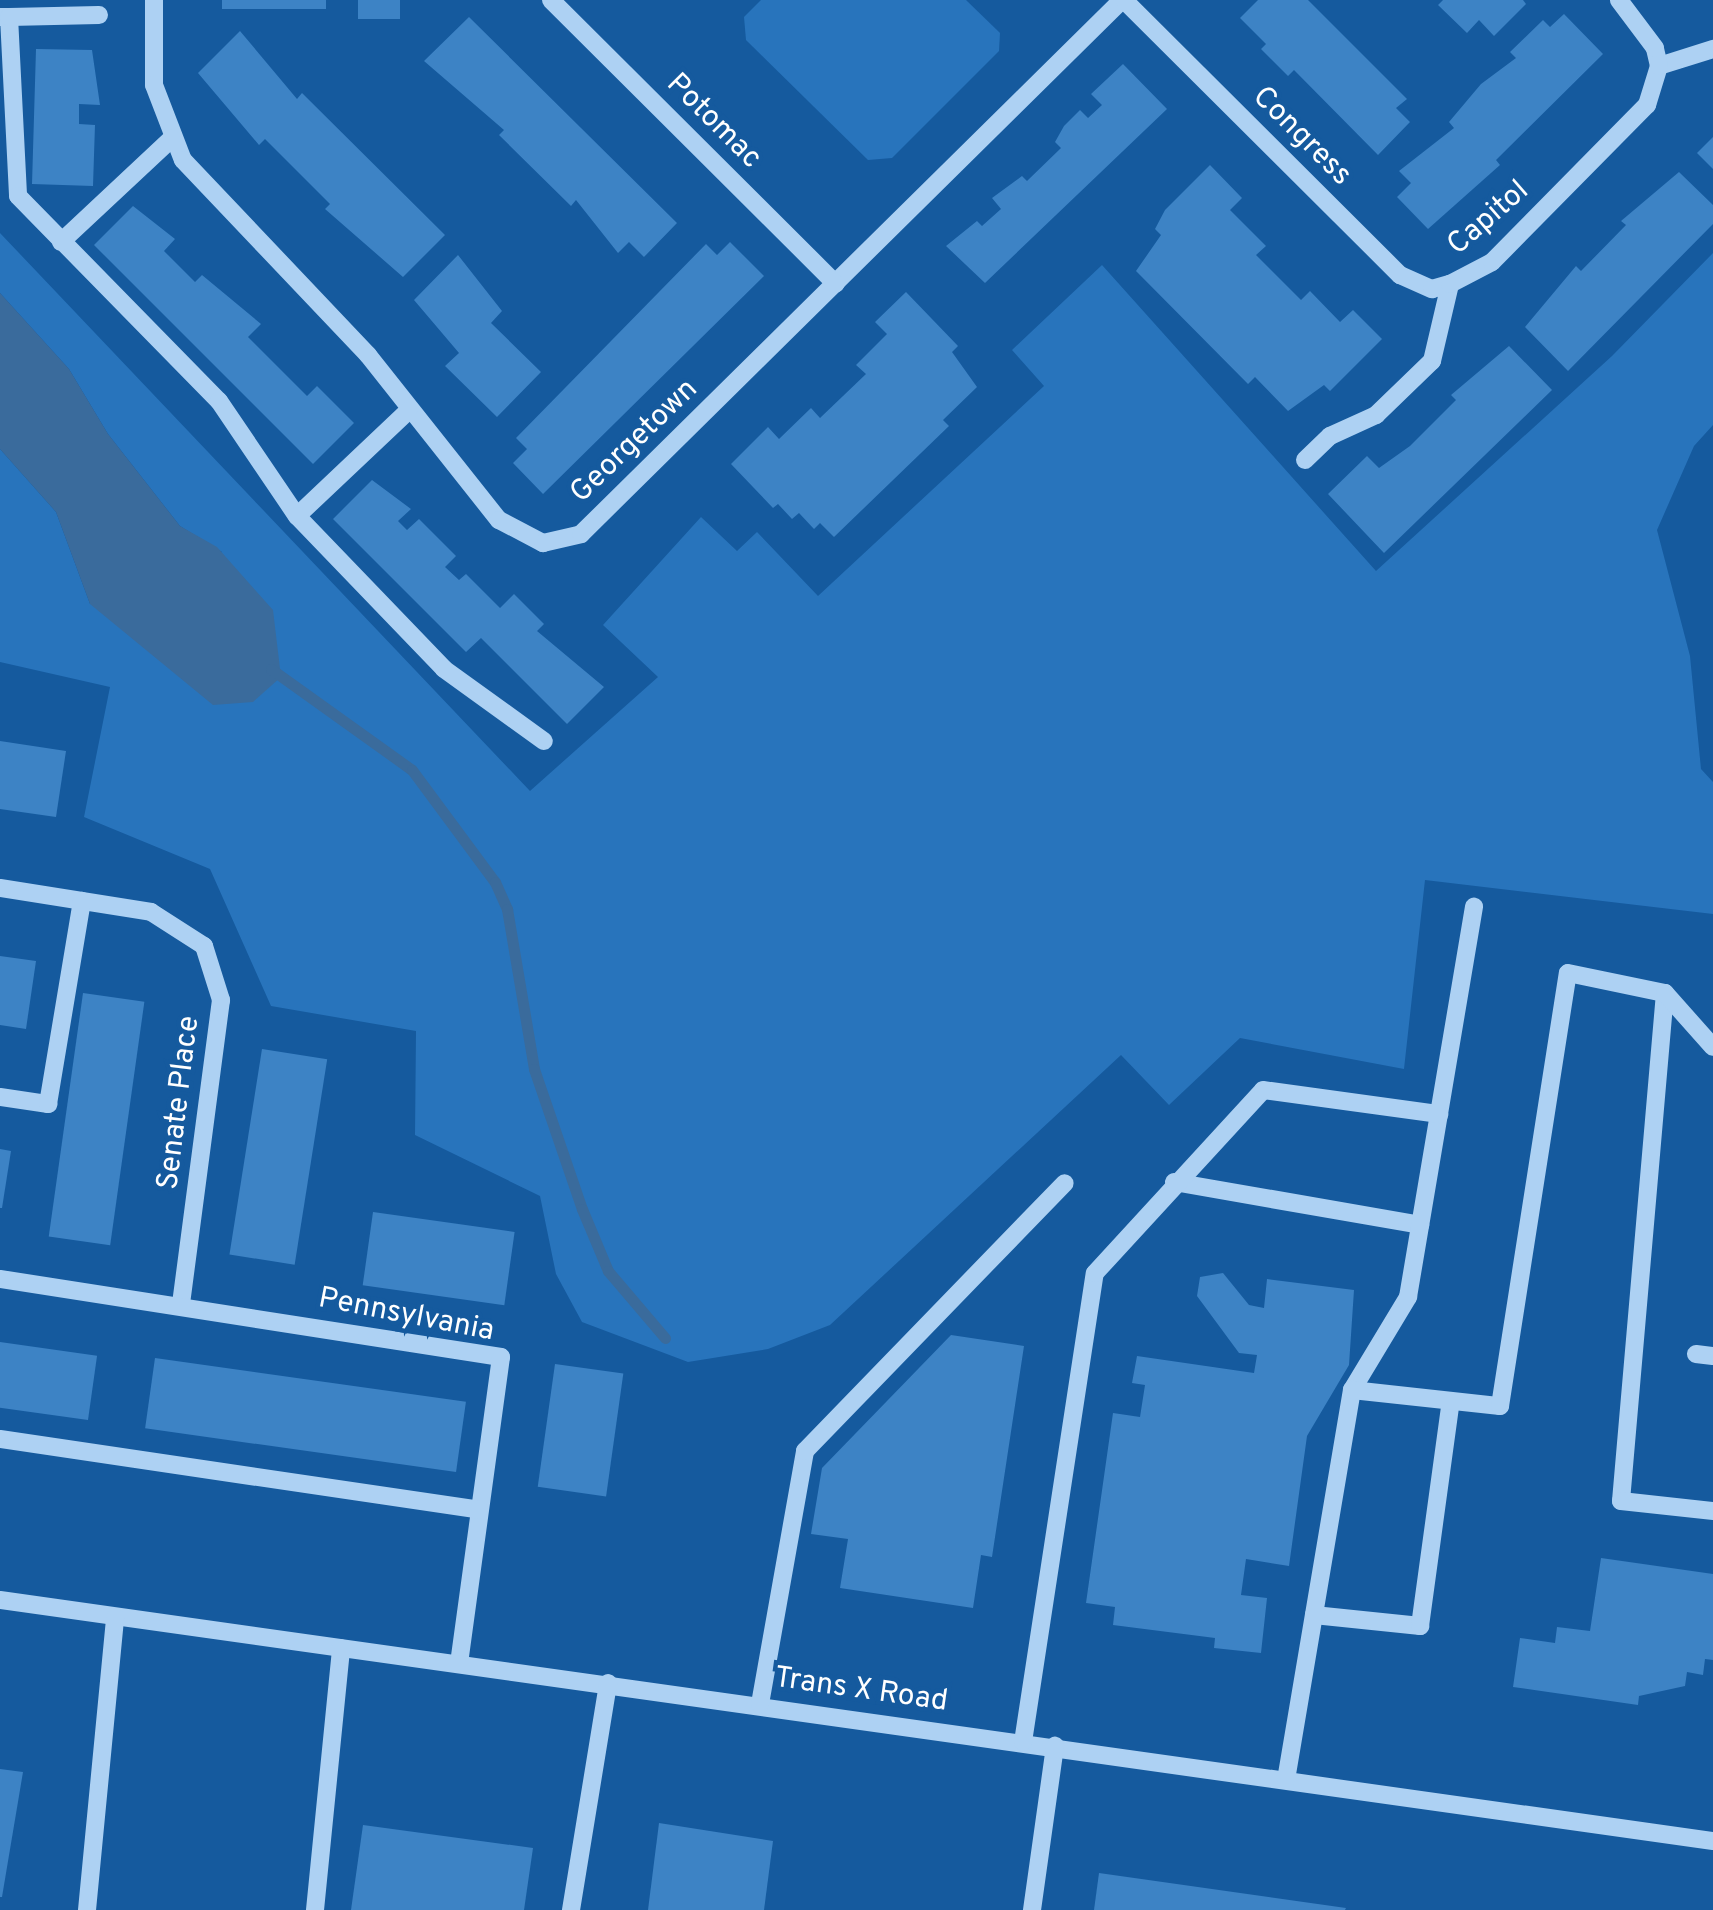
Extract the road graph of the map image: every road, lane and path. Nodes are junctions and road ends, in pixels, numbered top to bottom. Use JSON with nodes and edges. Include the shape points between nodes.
{"nodes":[{"id":1,"x":154,"y":0,"type":"edge"},
{"id":2,"x":551,"y":0,"type":"edge"},
{"id":3,"x":1123,"y":0,"type":"edge"},
{"id":4,"x":1620,"y":0,"type":"edge"},
{"id":5,"x":99,"y":15,"type":"dead end"},
{"id":6,"x":4,"y":17,"type":"edge"},
{"id":7,"x":1713,"y":49,"type":"edge"},
{"id":8,"x":1660,"y":66,"type":"junction"},
{"id":9,"x":171,"y":139,"type":"junction"},
{"id":10,"x":61,"y":242,"type":"junction"},
{"id":11,"x":836,"y":284,"type":"junction"},
{"id":12,"x":1450,"y":284,"type":"junction"},
{"id":13,"x":408,"y":411,"type":"junction"},
{"id":14,"x":1304,"y":460,"type":"dead end"},
{"id":15,"x":297,"y":516,"type":"junction"},
{"id":16,"x":544,"y":741,"type":"dead end"},
{"id":17,"x":0,"y":888,"type":"edge"},
{"id":18,"x":82,"y":901,"type":"junction"},
{"id":19,"x":1474,"y":907,"type":"dead end"},
{"id":20,"x":1665,"y":993,"type":"junction"},
{"id":21,"x":1713,"y":1047,"type":"edge"},
{"id":22,"x":0,"y":1097,"type":"edge"},
{"id":23,"x":1439,"y":1114,"type":"junction"},
{"id":24,"x":1174,"y":1182,"type":"junction"},
{"id":25,"x":1065,"y":1183,"type":"dead end"},
{"id":26,"x":1420,"y":1224,"type":"junction"},
{"id":27,"x":0,"y":1279,"type":"edge"},
{"id":28,"x":182,"y":1304,"type":"junction"},
{"id":29,"x":1352,"y":1390,"type":"junction"},
{"id":30,"x":1451,"y":1401,"type":"junction"},
{"id":31,"x":0,"y":1439,"type":"edge"},
{"id":32,"x":480,"y":1510,"type":"junction"},
{"id":33,"x":1713,"y":1511,"type":"edge"},
{"id":34,"x":0,"y":1600,"type":"edge"},
{"id":35,"x":1314,"y":1615,"type":"junction"},
{"id":36,"x":115,"y":1617,"type":"junction"},
{"id":37,"x":342,"y":1648,"type":"junction"},
{"id":38,"x":459,"y":1663,"type":"junction"},
{"id":39,"x":608,"y":1684,"type":"junction"},
{"id":40,"x":760,"y":1704,"type":"junction"},
{"id":41,"x":1023,"y":1742,"type":"junction"},
{"id":42,"x":1055,"y":1746,"type":"junction"},
{"id":43,"x":1286,"y":1780,"type":"junction"},
{"id":44,"x":1713,"y":1840,"type":"edge"},
{"id":45,"x":87,"y":1910,"type":"edge"},
{"id":46,"x":315,"y":1910,"type":"edge"},
{"id":47,"x":570,"y":1910,"type":"edge"},
{"id":48,"x":1032,"y":1910,"type":"edge"}],
"edges":[{"from":1,"to":9,"type":"street","name":"Georgetown","via":[[154,84]]},
{"from":2,"to":11,"type":"street","name":"Potomac"},
{"from":3,"to":11,"type":"street","name":"Georgetown"},
{"from":3,"to":12,"type":"street","name":"Congress","via":[[1400,275],[1432,289]]},
{"from":4,"to":8,"type":"street","via":[[1647,33]]},
{"from":5,"to":6,"type":"street"},
{"from":6,"to":10,"type":"street","via":[[18,196]]},
{"from":7,"to":8,"type":"street"},
{"from":8,"to":12,"type":"street","name":"Capitol","via":[[1647,104],[1492,262]]},
{"from":9,"to":10,"type":"street"},
{"from":9,"to":13,"type":"street","name":"Georgetown","via":[[215,200],[368,355]]},
{"from":10,"to":15,"type":"street","via":[[219,401]]},
{"from":11,"to":13,"type":"street","name":"Georgetown","via":[[581,534],[564,540],[543,543],[499,520]]},
{"from":12,"to":14,"type":"street","name":"Capitol","via":[[1432,361],[1376,416],[1330,436]]},
{"from":13,"to":15,"type":"street"},
{"from":15,"to":16,"type":"street","via":[[444,669]]},
{"from":17,"to":18,"type":"street","name":"Senate Place"},
{"from":18,"to":22,"type":"street","via":[[48,1104]]},
{"from":18,"to":28,"type":"street","name":"Senate Place","via":[[151,912],[204,946],[221,1000]]},
{"from":19,"to":23,"type":"street"},
{"from":20,"to":21,"type":"street"},
{"from":20,"to":30,"type":"street","via":[[1568,973],[1500,1406]]},
{"from":20,"to":33,"type":"street","via":[[1621,1501]]},
{"from":23,"to":24,"type":"street","via":[[1263,1090]]},
{"from":23,"to":26,"type":"street"},
{"from":24,"to":26,"type":"street"},
{"from":24,"to":41,"type":"street","via":[[1095,1273]]},
{"from":25,"to":40,"type":"street","via":[[804,1450]]},
{"from":26,"to":29,"type":"street","via":[[1408,1297]]},
{"from":27,"to":28,"type":"street","name":"Pennsylvania"},
{"from":28,"to":32,"type":"street","name":"Pennsylvania","via":[[501,1356]]},
{"from":29,"to":30,"type":"street"},
{"from":29,"to":35,"type":"street"},
{"from":30,"to":35,"type":"street","via":[[1420,1626]]},
{"from":31,"to":32,"type":"street"},
{"from":32,"to":38,"type":"street","name":"Pennsylvania"},
{"from":34,"to":36,"type":"street","name":"Trans X Road"},
{"from":35,"to":43,"type":"street"},
{"from":36,"to":37,"type":"street","name":"Trans X Road"},
{"from":36,"to":45,"type":"street"},
{"from":37,"to":38,"type":"street","name":"Trans X Road"},
{"from":37,"to":46,"type":"street"},
{"from":38,"to":39,"type":"street","name":"Trans X Road"},
{"from":39,"to":40,"type":"street","name":"Trans X Road"},
{"from":39,"to":47,"type":"street"},
{"from":40,"to":41,"type":"street","name":"Trans X Road"},
{"from":41,"to":42,"type":"street","name":"Trans X Road"},
{"from":42,"to":43,"type":"street","name":"Trans X Road"},
{"from":42,"to":48,"type":"street"},
{"from":43,"to":44,"type":"street","name":"Trans X Road"}]}
